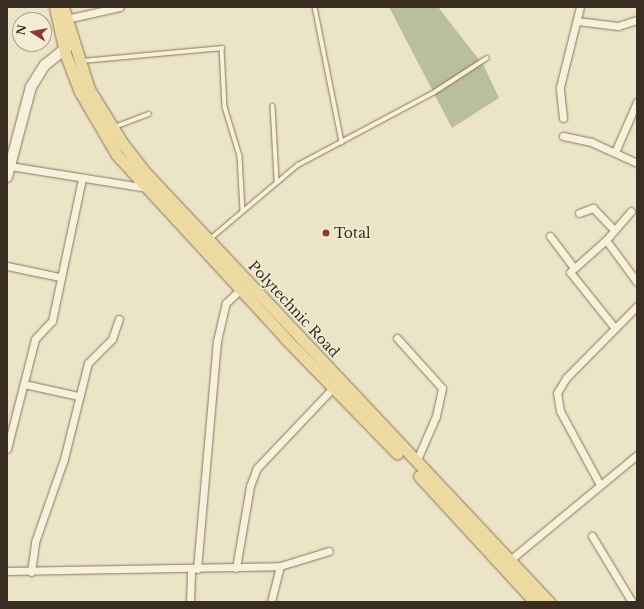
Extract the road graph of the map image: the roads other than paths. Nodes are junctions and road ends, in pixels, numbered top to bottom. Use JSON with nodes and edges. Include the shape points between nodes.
{"nodes":[{"id":1,"x":55,"y":7,"type":"edge"},
{"id":2,"x":64,"y":7,"type":"edge"},
{"id":3,"x":120,"y":7,"type":"edge"},
{"id":4,"x":315,"y":7,"type":"edge"},
{"id":5,"x":580,"y":7,"type":"edge"},
{"id":6,"x":66,"y":19,"type":"junction"},
{"id":7,"x":637,"y":20,"type":"edge"},
{"id":8,"x":577,"y":21,"type":"junction"},
{"id":9,"x":72,"y":53,"type":"junction"},
{"id":10,"x":487,"y":58,"type":"dead end"},
{"id":11,"x":637,"y":102,"type":"edge"},
{"id":12,"x":272,"y":106,"type":"dead end"},
{"id":13,"x":149,"y":114,"type":"dead end"},
{"id":14,"x":563,"y":118,"type":"dead end"},
{"id":15,"x":112,"y":128,"type":"junction"},
{"id":16,"x":563,"y":136,"type":"dead end"},
{"id":17,"x":342,"y":142,"type":"junction"},
{"id":18,"x":615,"y":152,"type":"junction"},
{"id":19,"x":637,"y":163,"type":"edge"},
{"id":20,"x":10,"y":166,"type":"junction"},
{"id":21,"x":7,"y":178,"type":"edge"},
{"id":22,"x":82,"y":179,"type":"junction"},
{"id":23,"x":277,"y":181,"type":"junction"},
{"id":24,"x":147,"y":188,"type":"junction"},
{"id":25,"x":243,"y":211,"type":"junction"},
{"id":26,"x":631,"y":211,"type":"dead end"},
{"id":27,"x":579,"y":213,"type":"dead end"},
{"id":28,"x":614,"y":230,"type":"junction"},
{"id":29,"x":550,"y":236,"type":"dead end"},
{"id":30,"x":208,"y":240,"type":"junction"},
{"id":31,"x":606,"y":240,"type":"junction"},
{"id":32,"x":7,"y":266,"type":"edge"},
{"id":33,"x":573,"y":267,"type":"junction"},
{"id":34,"x":59,"y":277,"type":"junction"},
{"id":35,"x":637,"y":282,"type":"edge"},
{"id":36,"x":241,"y":289,"type":"junction"},
{"id":37,"x":637,"y":306,"type":"edge"},
{"id":38,"x":119,"y":319,"type":"dead end"},
{"id":39,"x":614,"y":327,"type":"junction"},
{"id":40,"x":397,"y":338,"type":"dead end"},
{"id":41,"x":24,"y":384,"type":"junction"},
{"id":42,"x":333,"y":388,"type":"junction"},
{"id":43,"x":78,"y":396,"type":"junction"},
{"id":44,"x":7,"y":449,"type":"edge"},
{"id":45,"x":637,"y":455,"type":"edge"},
{"id":46,"x":416,"y":462,"type":"junction"},
{"id":47,"x":599,"y":483,"type":"junction"},
{"id":48,"x":592,"y":536,"type":"dead end"},
{"id":49,"x":329,"y":551,"type":"dead end"},
{"id":50,"x":280,"y":566,"type":"junction"},
{"id":51,"x":236,"y":568,"type":"junction"},
{"id":52,"x":512,"y":568,"type":"junction"},
{"id":53,"x":194,"y":569,"type":"junction"},
{"id":54,"x":7,"y":571,"type":"edge"},
{"id":55,"x":31,"y":572,"type":"junction"},
{"id":56,"x":190,"y":602,"type":"edge"},
{"id":57,"x":271,"y":602,"type":"edge"},
{"id":58,"x":535,"y":602,"type":"edge"},
{"id":59,"x":549,"y":602,"type":"edge"},
{"id":60,"x":632,"y":602,"type":"edge"}],
"edges":[{"from":1,"to":9,"type":"main road","name":"Polytechnic Road"},
{"from":2,"to":6,"type":"main road","name":"Polytechnic Road"},
{"from":3,"to":6,"type":"street"},
{"from":4,"to":17,"type":"lane"},
{"from":5,"to":8,"type":"street"},
{"from":6,"to":9,"type":"main road","name":"Polytechnic Road"},
{"from":7,"to":8,"type":"street","via":[[618,26]]},
{"from":8,"to":14,"type":"street","via":[[560,87]]},
{"from":9,"to":15,"type":"main road","name":"Polytechnic Road"},
{"from":9,"to":20,"type":"main road","via":[[47,64],[31,88]]},
{"from":9,"to":24,"type":"main road","name":"Polytechnic Road","via":[[91,115],[117,155]]},
{"from":9,"to":25,"type":"lane","via":[[222,48],[225,106],[240,156]]},
{"from":10,"to":17,"type":"lane","via":[[433,94]]},
{"from":11,"to":18,"type":"street"},
{"from":12,"to":23,"type":"lane"},
{"from":13,"to":15,"type":"lane"},
{"from":15,"to":30,"type":"main road","name":"Polytechnic Road","via":[[143,170]]},
{"from":16,"to":18,"type":"street","via":[[591,142]]},
{"from":17,"to":23,"type":"lane","via":[[298,165]]},
{"from":18,"to":19,"type":"street"},
{"from":20,"to":21,"type":"main road"},
{"from":20,"to":22,"type":"street"},
{"from":22,"to":24,"type":"street"},
{"from":22,"to":34,"type":"street"},
{"from":23,"to":25,"type":"lane"},
{"from":24,"to":36,"type":"main road","name":"Polytechnic Road"},
{"from":25,"to":30,"type":"lane"},
{"from":26,"to":28,"type":"street"},
{"from":27,"to":28,"type":"street","via":[[593,208]]},
{"from":28,"to":31,"type":"street"},
{"from":29,"to":33,"type":"street"},
{"from":30,"to":46,"type":"main road","name":"Polytechnic Road"},
{"from":31,"to":33,"type":"street"},
{"from":31,"to":35,"type":"street"},
{"from":32,"to":34,"type":"street"},
{"from":33,"to":39,"type":"street","via":[[571,273]]},
{"from":34,"to":41,"type":"street","via":[[52,321],[35,339]]},
{"from":36,"to":42,"type":"main road","name":"Polytechnic Road"},
{"from":36,"to":53,"type":"street","via":[[226,303],[217,341]]},
{"from":37,"to":39,"type":"street"},
{"from":38,"to":43,"type":"street","via":[[112,339],[88,363]]},
{"from":39,"to":47,"type":"street","via":[[566,378],[557,393],[556,402]]},
{"from":40,"to":46,"type":"street","via":[[442,388],[436,416]]},
{"from":41,"to":43,"type":"street"},
{"from":41,"to":44,"type":"street"},
{"from":42,"to":51,"type":"street","via":[[257,468],[250,486]]},
{"from":42,"to":52,"type":"main road","name":"Polytechnic Road"},
{"from":43,"to":55,"type":"street","via":[[64,459],[35,542]]},
{"from":45,"to":47,"type":"street"},
{"from":46,"to":52,"type":"main road","name":"Polytechnic Road"},
{"from":47,"to":52,"type":"street"},
{"from":48,"to":60,"type":"street"},
{"from":49,"to":50,"type":"street"},
{"from":50,"to":51,"type":"street"},
{"from":50,"to":57,"type":"street"},
{"from":51,"to":53,"type":"street"},
{"from":52,"to":58,"type":"main road","name":"Polytechnic Road"},
{"from":52,"to":59,"type":"main road","name":"Polytechnic Road"},
{"from":53,"to":55,"type":"street"},
{"from":53,"to":56,"type":"street"},
{"from":54,"to":55,"type":"street"}]}
